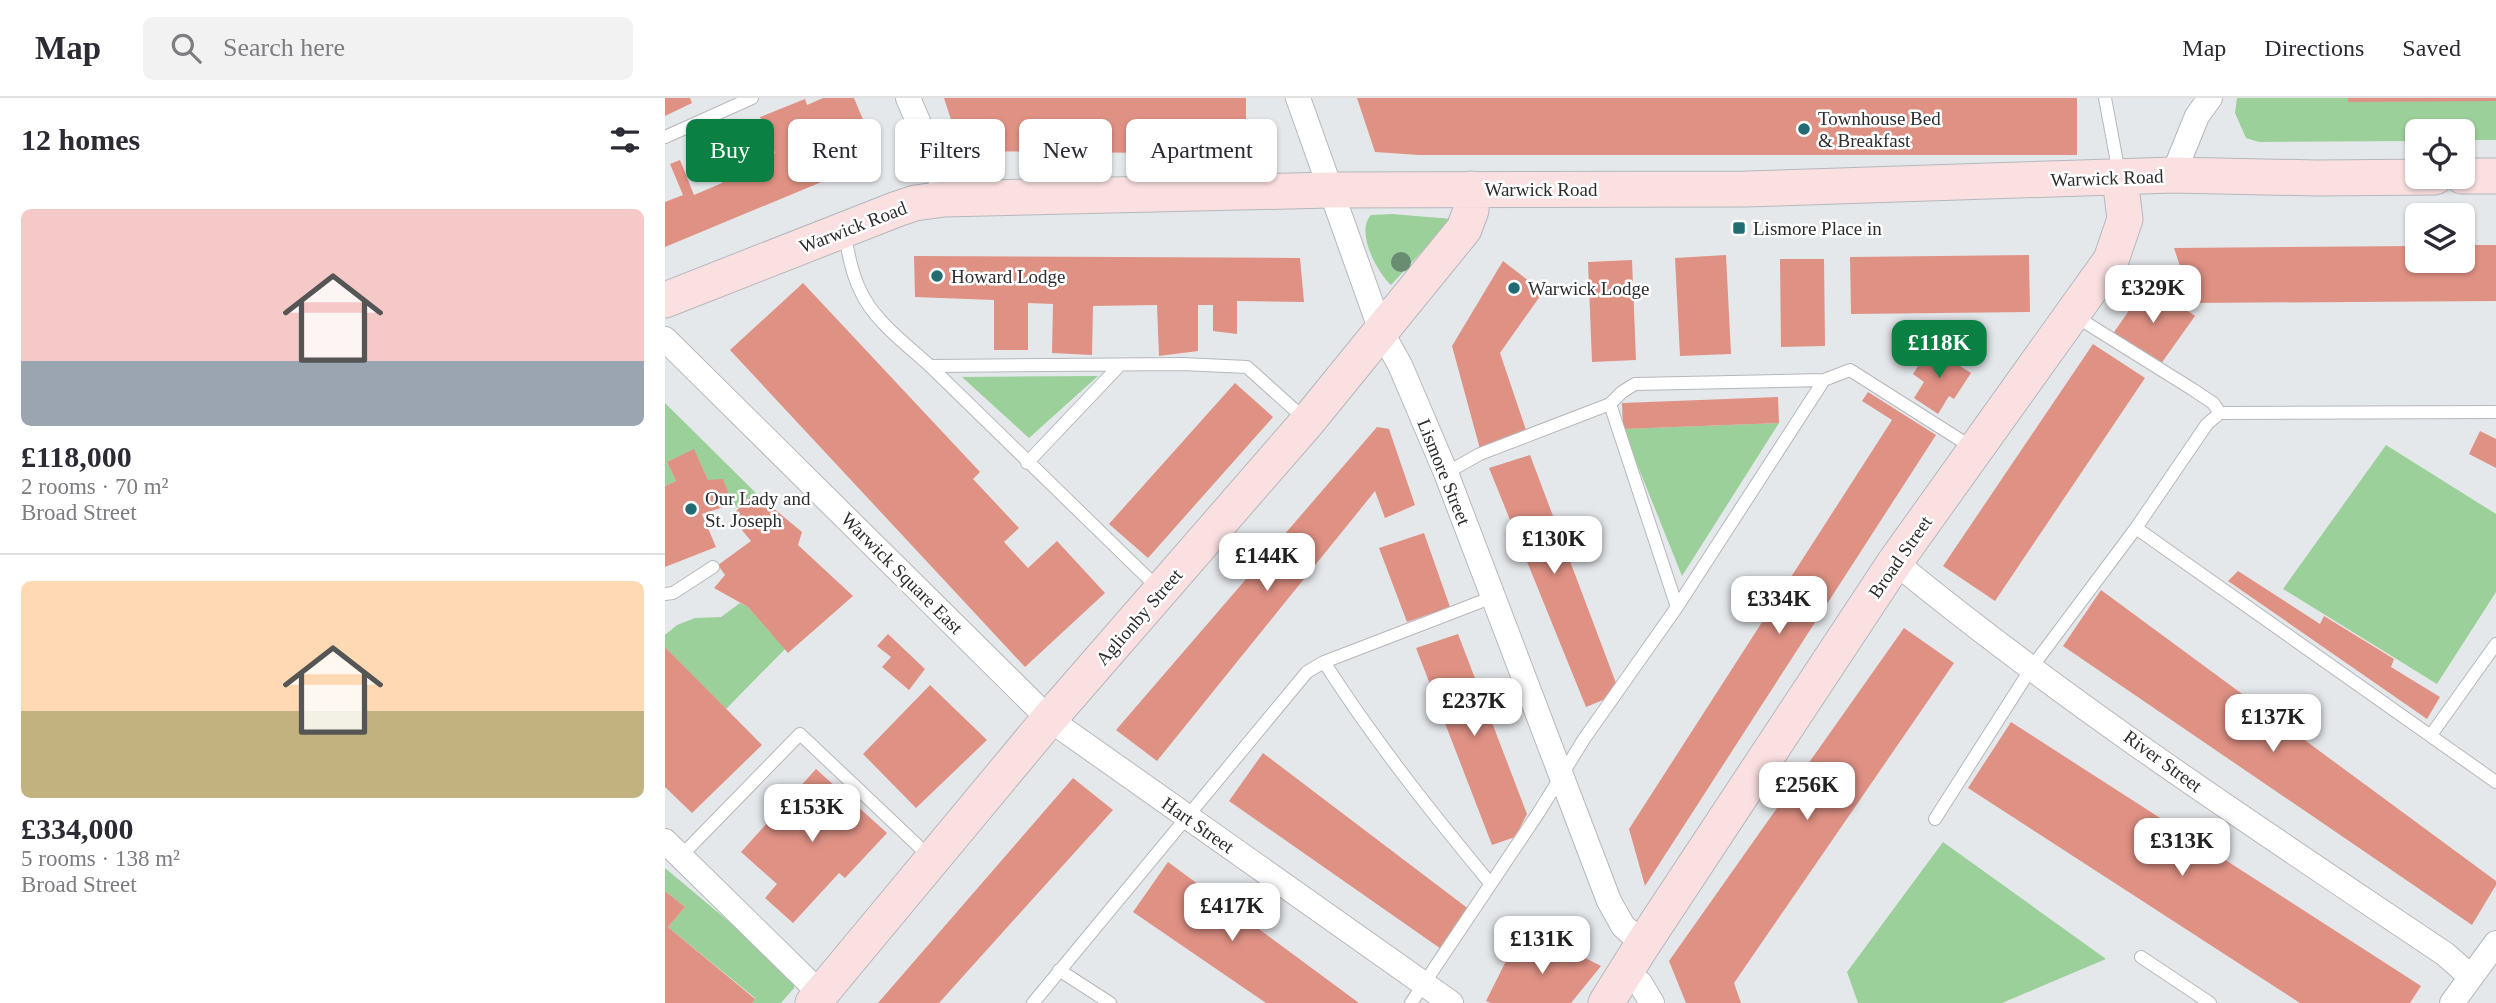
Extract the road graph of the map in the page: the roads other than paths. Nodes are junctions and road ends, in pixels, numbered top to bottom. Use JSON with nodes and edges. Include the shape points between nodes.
{"nodes":[{"id":1,"x":717,"y":98,"type":"edge"},
{"id":2,"x":752,"y":98,"type":"edge"},
{"id":3,"x":908,"y":98,"type":"edge"},
{"id":4,"x":1298,"y":98,"type":"edge"},
{"id":5,"x":2105,"y":98,"type":"edge"},
{"id":6,"x":2210,"y":98,"type":"edge"},
{"id":7,"x":723,"y":112,"type":"junction"},
{"id":8,"x":665,"y":137,"type":"edge"},
{"id":9,"x":2173,"y":176,"type":"junction"},
{"id":10,"x":2475,"y":176,"type":"edge"},
{"id":11,"x":2496,"y":176,"type":"edge"},
{"id":12,"x":2405,"y":177,"type":"edge"},
{"id":13,"x":2120,"y":178,"type":"junction"},
{"id":14,"x":1330,"y":190,"type":"junction"},
{"id":15,"x":1471,"y":190,"type":"junction"},
{"id":16,"x":944,"y":199,"type":"junction"},
{"id":17,"x":844,"y":231,"type":"junction"},
{"id":18,"x":665,"y":300,"type":"edge"},
{"id":19,"x":2073,"y":314,"type":"junction"},
{"id":20,"x":1381,"y":331,"type":"junction"},
{"id":21,"x":665,"y":339,"type":"edge"},
{"id":22,"x":1120,"y":365,"type":"junction"},
{"id":23,"x":930,"y":366,"type":"junction"},
{"id":24,"x":1824,"y":380,"type":"junction"},
{"id":25,"x":1610,"y":404,"type":"junction"},
{"id":26,"x":2496,"y":412,"type":"edge"},
{"id":27,"x":2220,"y":413,"type":"junction"},
{"id":28,"x":1308,"y":421,"type":"junction"},
{"id":29,"x":1976,"y":450,"type":"junction"},
{"id":30,"x":1027,"y":463,"type":"junction"},
{"id":31,"x":1446,"y":473,"type":"junction"},
{"id":32,"x":2136,"y":528,"type":"junction"},
{"id":33,"x":1895,"y":562,"type":"junction"},
{"id":34,"x":713,"y":567,"type":"dead end"},
{"id":35,"x":1161,"y":592,"type":"junction"},
{"id":36,"x":665,"y":594,"type":"edge"},
{"id":37,"x":1493,"y":597,"type":"junction"},
{"id":38,"x":1677,"y":607,"type":"junction"},
{"id":39,"x":2496,"y":644,"type":"edge"},
{"id":40,"x":1324,"y":662,"type":"junction"},
{"id":41,"x":2032,"y":667,"type":"junction"},
{"id":42,"x":1049,"y":719,"type":"junction"},
{"id":43,"x":2431,"y":735,"type":"junction"},
{"id":44,"x":1561,"y":778,"type":"junction"},
{"id":45,"x":2496,"y":782,"type":"edge"},
{"id":46,"x":1185,"y":816,"type":"junction"},
{"id":47,"x":1935,"y":820,"type":"dead end"},
{"id":48,"x":673,"y":849,"type":"edge"},
{"id":49,"x":934,"y":860,"type":"junction"},
{"id":50,"x":1490,"y":883,"type":"junction"},
{"id":51,"x":2496,"y":943,"type":"edge"},
{"id":52,"x":1634,"y":957,"type":"junction"},
{"id":53,"x":2141,"y":957,"type":"dead end"},
{"id":54,"x":1059,"y":970,"type":"junction"},
{"id":55,"x":2471,"y":977,"type":"junction"},
{"id":56,"x":1417,"y":993,"type":"edge"},
{"id":57,"x":817,"y":998,"type":"edge"},
{"id":58,"x":1033,"y":1003,"type":"edge"},
{"id":59,"x":1110,"y":1003,"type":"edge"},
{"id":60,"x":1451,"y":1003,"type":"edge"},
{"id":61,"x":1606,"y":1003,"type":"edge"},
{"id":62,"x":1652,"y":1003,"type":"edge"},
{"id":63,"x":2210,"y":1003,"type":"edge"},
{"id":64,"x":2452,"y":1003,"type":"edge"}],
"edges":[{"from":1,"to":7,"type":"lane"},
{"from":2,"to":7,"type":"lane"},
{"from":3,"to":16,"type":"street","via":[[938,168]]},
{"from":4,"to":14,"type":"street","name":"Lismore Street"},
{"from":5,"to":13,"type":"lane"},
{"from":6,"to":9,"type":"street","via":[[2197,116]]},
{"from":7,"to":8,"type":"lane"},
{"from":9,"to":12,"type":"street","name":"Warwick Road"},
{"from":9,"to":13,"type":"street","name":"Warwick Road"},
{"from":10,"to":11,"type":"street"},
{"from":13,"to":15,"type":"street","name":"Warwick Road","via":[[1746,189]]},
{"from":13,"to":19,"type":"street","name":"Broad Street","via":[[2125,219],[2111,260]]},
{"from":14,"to":15,"type":"street","name":"Warwick Road"},
{"from":14,"to":16,"type":"street","name":"Warwick Road"},
{"from":14,"to":20,"type":"street","name":"Lismore Street"},
{"from":15,"to":20,"type":"street","name":"Aglionby Street","via":[[1471,210],[1464,229]]},
{"from":16,"to":17,"type":"street","name":"Warwick Road","via":[[915,203]]},
{"from":17,"to":18,"type":"street","name":"Warwick Road"},
{"from":17,"to":23,"type":"lane","via":[[860,292],[891,331]]},
{"from":19,"to":27,"type":"lane","via":[[2213,403]]},
{"from":19,"to":29,"type":"street","name":"Broad Street"},
{"from":20,"to":28,"type":"street","name":"Aglionby Street"},
{"from":20,"to":31,"type":"street","name":"Lismore Street"},
{"from":21,"to":42,"type":"street","name":"Warwick Square East"},
{"from":22,"to":23,"type":"lane"},
{"from":22,"to":28,"type":"lane","via":[[1247,367]]},
{"from":22,"to":30,"type":"lane"},
{"from":23,"to":30,"type":"lane"},
{"from":24,"to":25,"type":"lane","via":[[1635,384]]},
{"from":24,"to":29,"type":"lane","via":[[1850,370]]},
{"from":24,"to":38,"type":"lane"},
{"from":25,"to":31,"type":"lane","via":[[1480,454]]},
{"from":25,"to":38,"type":"lane"},
{"from":26,"to":27,"type":"lane"},
{"from":27,"to":32,"type":"lane","via":[[2207,424]]},
{"from":28,"to":35,"type":"street","name":"Aglionby Street"},
{"from":29,"to":33,"type":"street","name":"Broad Street"},
{"from":30,"to":35,"type":"lane"},
{"from":31,"to":37,"type":"street","name":"Lismore Street"},
{"from":32,"to":41,"type":"lane"},
{"from":32,"to":43,"type":"lane"},
{"from":33,"to":41,"type":"street","name":"River Street"},
{"from":33,"to":52,"type":"street","name":"Broad Street"},
{"from":34,"to":36,"type":"lane"},
{"from":35,"to":42,"type":"street","name":"Aglionby Street"},
{"from":37,"to":40,"type":"lane"},
{"from":37,"to":44,"type":"street","name":"Lismore Street"},
{"from":38,"to":44,"type":"lane"},
{"from":39,"to":43,"type":"lane"},
{"from":40,"to":46,"type":"lane","via":[[1307,672]]},
{"from":40,"to":50,"type":"lane","via":[[1357,712]]},
{"from":41,"to":47,"type":"lane"},
{"from":41,"to":55,"type":"street","name":"River Street","via":[[2222,804],[2445,954]]},
{"from":42,"to":46,"type":"street","name":"Hart Street"},
{"from":42,"to":49,"type":"street","name":"Aglionby Street"},
{"from":43,"to":45,"type":"lane"},
{"from":44,"to":50,"type":"lane"},
{"from":44,"to":52,"type":"street","name":"Lismore Street"},
{"from":46,"to":54,"type":"lane"},
{"from":46,"to":56,"type":"street","name":"Hart Street"},
{"from":48,"to":49,"type":"lane","via":[[800,734]]},
{"from":48,"to":57,"type":"street"},
{"from":49,"to":57,"type":"street","name":"Aglionby Street"},
{"from":50,"to":56,"type":"lane"},
{"from":51,"to":55,"type":"street"},
{"from":52,"to":61,"type":"street","name":"Broad Street"},
{"from":52,"to":62,"type":"street","name":"Lismore Street","via":[[1640,983]]},
{"from":53,"to":63,"type":"lane"},
{"from":54,"to":58,"type":"lane"},
{"from":54,"to":59,"type":"lane"},
{"from":55,"to":64,"type":"street"},
{"from":56,"to":60,"type":"street","name":"Hart Street"}]}
